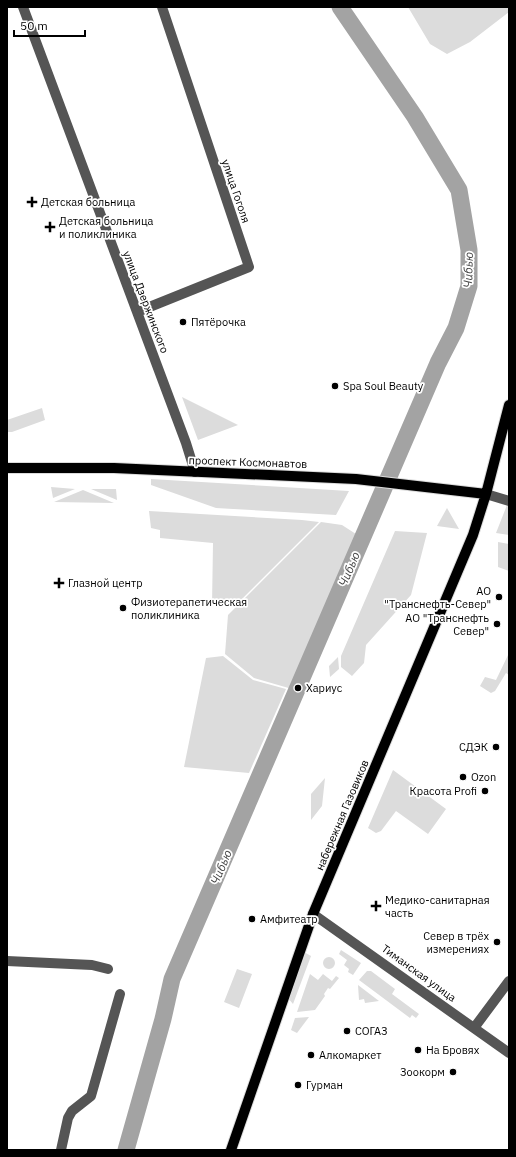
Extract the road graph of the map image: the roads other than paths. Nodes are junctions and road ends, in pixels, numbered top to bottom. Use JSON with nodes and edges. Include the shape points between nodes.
{"nodes":[{"id":1,"x":23,"y":7,"type":"edge"},
{"id":2,"x":162,"y":7,"type":"edge"},
{"id":3,"x":137,"y":312,"type":"junction"},
{"id":4,"x":509,"y":405,"type":"edge"},
{"id":5,"x":7,"y":468,"type":"edge"},
{"id":6,"x":195,"y":472,"type":"junction"},
{"id":7,"x":486,"y":494,"type":"junction"},
{"id":8,"x":509,"y":501,"type":"edge"},
{"id":9,"x":313,"y":914,"type":"junction"},
{"id":10,"x":7,"y":962,"type":"edge"},
{"id":11,"x":108,"y":969,"type":"dead end"},
{"id":12,"x":509,"y":981,"type":"edge"},
{"id":13,"x":120,"y":994,"type":"dead end"},
{"id":14,"x":474,"y":1028,"type":"junction"},
{"id":15,"x":509,"y":1053,"type":"edge"},
{"id":16,"x":61,"y":1150,"type":"edge"},
{"id":17,"x":231,"y":1150,"type":"edge"}],
"edges":[{"from":1,"to":3,"type":"street","name":"улица Дзержинского"},
{"from":2,"to":3,"type":"street","name":"улица Гоголя","via":[[249,267]]},
{"from":3,"to":6,"type":"street","name":"улица Дзержинского"},
{"from":4,"to":7,"type":"main road","name":"набережная Газовиков"},
{"from":5,"to":6,"type":"main road","name":"проспект Космонавтов","via":[[114,468]]},
{"from":6,"to":7,"type":"main road","name":"проспект Космонавтов","via":[[361,480]]},
{"from":7,"to":8,"type":"street"},
{"from":7,"to":9,"type":"main road","name":"набережная Газовиков","via":[[473,536]]},
{"from":9,"to":14,"type":"street","name":"Тиманская улица"},
{"from":9,"to":17,"type":"main road","name":"набережная Газовиков"},
{"from":10,"to":11,"type":"street","via":[[92,965]]},
{"from":12,"to":14,"type":"street"},
{"from":13,"to":16,"type":"street","via":[[90,1096],[70,1115]]},
{"from":14,"to":15,"type":"street","name":"Тиманская улица"}]}
